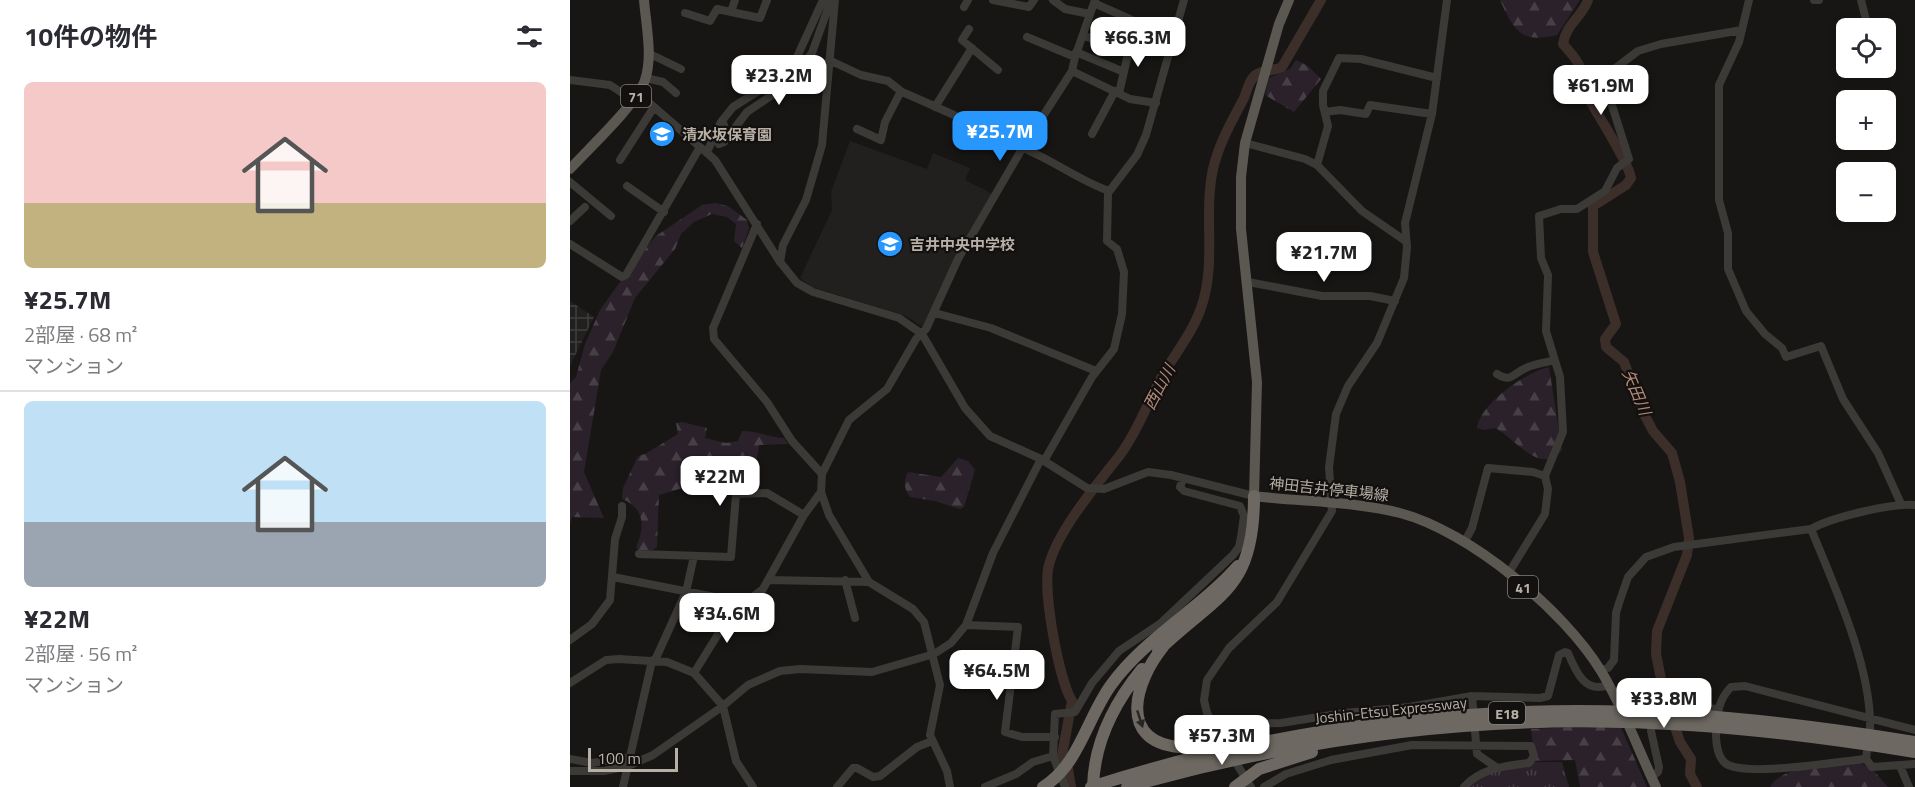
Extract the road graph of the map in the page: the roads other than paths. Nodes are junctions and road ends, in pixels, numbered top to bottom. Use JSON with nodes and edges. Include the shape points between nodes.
{"nodes":[{"id":1,"x":644,"y":0,"type":"edge"},
{"id":2,"x":735,"y":0,"type":"edge"},
{"id":3,"x":766,"y":0,"type":"edge"},
{"id":4,"x":823,"y":0,"type":"edge"},
{"id":5,"x":833,"y":0,"type":"edge"},
{"id":6,"x":993,"y":0,"type":"edge"},
{"id":7,"x":1034,"y":0,"type":"edge"},
{"id":8,"x":1053,"y":0,"type":"edge"},
{"id":9,"x":1184,"y":0,"type":"edge"},
{"id":10,"x":1289,"y":0,"type":"edge"},
{"id":11,"x":1447,"y":0,"type":"edge"},
{"id":12,"x":1749,"y":0,"type":"edge"},
{"id":13,"x":1814,"y":0,"type":"edge"},
{"id":14,"x":1819,"y":0,"type":"edge"},
{"id":15,"x":1861,"y":0,"type":"edge"},
{"id":16,"x":1095,"y":2,"type":"edge"},
{"id":17,"x":731,"y":12,"type":"junction"},
{"id":18,"x":685,"y":13,"type":"dead end"},
{"id":19,"x":1090,"y":14,"type":"junction"},
{"id":20,"x":1866,"y":18,"type":"edge"},
{"id":21,"x":1134,"y":21,"type":"dead end"},
{"id":22,"x":969,"y":29,"type":"dead end"},
{"id":23,"x":1742,"y":30,"type":"junction"},
{"id":24,"x":1084,"y":36,"type":"junction"},
{"id":25,"x":1027,"y":37,"type":"dead end"},
{"id":26,"x":1132,"y":37,"type":"dead end"},
{"id":27,"x":972,"y":48,"type":"junction"},
{"id":28,"x":1129,"y":51,"type":"junction"},
{"id":29,"x":648,"y":53,"type":"junction"},
{"id":30,"x":1076,"y":54,"type":"junction"},
{"id":31,"x":829,"y":60,"type":"junction"},
{"id":32,"x":681,"y":69,"type":"dead end"},
{"id":33,"x":998,"y":70,"type":"dead end"},
{"id":34,"x":1072,"y":71,"type":"junction"},
{"id":35,"x":1124,"y":72,"type":"junction"},
{"id":36,"x":646,"y":78,"type":"junction"},
{"id":37,"x":1437,"y":78,"type":"junction"},
{"id":38,"x":570,"y":81,"type":"edge"},
{"id":39,"x":901,"y":91,"type":"junction"},
{"id":40,"x":1117,"y":92,"type":"junction"},
{"id":41,"x":676,"y":93,"type":"dead end"},
{"id":42,"x":635,"y":97,"type":"junction"},
{"id":43,"x":1156,"y":103,"type":"junction"},
{"id":44,"x":654,"y":107,"type":"junction"},
{"id":45,"x":935,"y":107,"type":"junction"},
{"id":46,"x":1325,"y":112,"type":"junction"},
{"id":47,"x":1432,"y":114,"type":"junction"},
{"id":48,"x":722,"y":121,"type":"junction"},
{"id":49,"x":858,"y":129,"type":"dead end"},
{"id":50,"x":1092,"y":134,"type":"dead end"},
{"id":51,"x":1245,"y":143,"type":"junction"},
{"id":52,"x":1023,"y":147,"type":"junction"},
{"id":53,"x":704,"y":149,"type":"junction"},
{"id":54,"x":620,"y":160,"type":"dead end"},
{"id":55,"x":1317,"y":165,"type":"junction"},
{"id":56,"x":570,"y":169,"type":"edge"},
{"id":57,"x":570,"y":183,"type":"edge"},
{"id":58,"x":627,"y":186,"type":"dead end"},
{"id":59,"x":1109,"y":191,"type":"junction"},
{"id":60,"x":585,"y":207,"type":"dead end"},
{"id":61,"x":664,"y":212,"type":"junction"},
{"id":62,"x":611,"y":216,"type":"dead end"},
{"id":63,"x":570,"y":221,"type":"edge"},
{"id":64,"x":757,"y":224,"type":"junction"},
{"id":65,"x":1404,"y":240,"type":"junction"},
{"id":66,"x":570,"y":244,"type":"edge"},
{"id":67,"x":780,"y":262,"type":"junction"},
{"id":68,"x":1248,"y":282,"type":"junction"},
{"id":69,"x":1395,"y":301,"type":"junction"},
{"id":70,"x":935,"y":313,"type":"junction"},
{"id":71,"x":922,"y":334,"type":"junction"},
{"id":72,"x":1554,"y":360,"type":"junction"},
{"id":73,"x":1096,"y":371,"type":"junction"},
{"id":74,"x":1497,"y":374,"type":"dead end"},
{"id":75,"x":1042,"y":460,"type":"junction"},
{"id":76,"x":822,"y":474,"type":"junction"},
{"id":77,"x":1545,"y":476,"type":"junction"},
{"id":78,"x":1182,"y":479,"type":"junction"},
{"id":79,"x":821,"y":492,"type":"junction"},
{"id":80,"x":1254,"y":496,"type":"junction"},
{"id":81,"x":1331,"y":503,"type":"junction"},
{"id":82,"x":1901,"y":504,"type":"junction"},
{"id":83,"x":1915,"y":505,"type":"edge"},
{"id":84,"x":622,"y":506,"type":"dead end"},
{"id":85,"x":804,"y":515,"type":"junction"},
{"id":86,"x":1811,"y":529,"type":"junction"},
{"id":87,"x":1465,"y":541,"type":"junction"},
{"id":88,"x":1250,"y":548,"type":"junction"},
{"id":89,"x":639,"y":554,"type":"dead end"},
{"id":90,"x":694,"y":556,"type":"junction"},
{"id":91,"x":1508,"y":574,"type":"junction"},
{"id":92,"x":613,"y":577,"type":"junction"},
{"id":93,"x":768,"y":580,"type":"junction"},
{"id":94,"x":845,"y":580,"type":"junction"},
{"id":95,"x":869,"y":582,"type":"junction"},
{"id":96,"x":686,"y":592,"type":"junction"},
{"id":97,"x":744,"y":603,"type":"junction"},
{"id":98,"x":855,"y":618,"type":"dead end"},
{"id":99,"x":966,"y":625,"type":"junction"},
{"id":100,"x":570,"y":640,"type":"edge"},
{"id":101,"x":1163,"y":647,"type":"junction"},
{"id":102,"x":1142,"y":652,"type":"junction"},
{"id":103,"x":934,"y":654,"type":"junction"},
{"id":104,"x":652,"y":661,"type":"junction"},
{"id":105,"x":1601,"y":670,"type":"junction"},
{"id":106,"x":694,"y":673,"type":"junction"},
{"id":107,"x":570,"y":682,"type":"edge"},
{"id":108,"x":1609,"y":685,"type":"junction"},
{"id":109,"x":1473,"y":698,"type":"junction"},
{"id":110,"x":723,"y":706,"type":"junction"},
{"id":111,"x":1612,"y":717,"type":"junction"},
{"id":112,"x":1723,"y":718,"type":"junction"},
{"id":113,"x":1870,"y":718,"type":"junction"},
{"id":114,"x":1403,"y":721,"type":"junction"},
{"id":115,"x":1449,"y":727,"type":"junction"},
{"id":116,"x":1216,"y":728,"type":"junction"},
{"id":117,"x":1870,"y":729,"type":"dead end"},
{"id":118,"x":1915,"y":730,"type":"edge"},
{"id":119,"x":1054,"y":737,"type":"junction"},
{"id":120,"x":932,"y":741,"type":"junction"},
{"id":121,"x":1915,"y":742,"type":"edge"},
{"id":122,"x":1475,"y":743,"type":"junction"},
{"id":123,"x":1915,"y":752,"type":"edge"},
{"id":124,"x":1053,"y":756,"type":"junction"},
{"id":125,"x":570,"y":759,"type":"edge"},
{"id":126,"x":629,"y":761,"type":"junction"},
{"id":127,"x":1915,"y":764,"type":"edge"},
{"id":128,"x":1900,"y":766,"type":"junction"},
{"id":129,"x":1496,"y":767,"type":"junction"},
{"id":130,"x":570,"y":771,"type":"edge"},
{"id":131,"x":1915,"y":779,"type":"edge"},
{"id":132,"x":1653,"y":782,"type":"edge"},
{"id":133,"x":1046,"y":785,"type":"edge"},
{"id":134,"x":1095,"y":786,"type":"edge"},
{"id":135,"x":1250,"y":786,"type":"edge"},
{"id":136,"x":623,"y":787,"type":"edge"},
{"id":137,"x":753,"y":787,"type":"edge"},
{"id":138,"x":837,"y":787,"type":"edge"},
{"id":139,"x":950,"y":787,"type":"edge"},
{"id":140,"x":985,"y":787,"type":"edge"},
{"id":141,"x":1065,"y":787,"type":"edge"},
{"id":142,"x":1085,"y":787,"type":"edge"},
{"id":143,"x":1127,"y":787,"type":"edge"},
{"id":144,"x":1235,"y":787,"type":"edge"},
{"id":145,"x":1264,"y":787,"type":"edge"},
{"id":146,"x":1464,"y":787,"type":"edge"},
{"id":147,"x":1910,"y":787,"type":"edge"}],
"edges":[{"from":1,"to":29,"type":"main road","number":"71"},
{"from":2,"to":17,"type":"street"},
{"from":3,"to":17,"type":"street","via":[[759,18]]},
{"from":4,"to":48,"type":"street","via":[[806,42],[785,72],[733,107]]},
{"from":5,"to":31,"type":"street"},
{"from":5,"to":48,"type":"street","via":[[812,53],[787,84],[747,112],[719,144]]},
{"from":6,"to":7,"type":"street","via":[[1029,7]]},
{"from":8,"to":19,"type":"street","via":[[1065,9]]},
{"from":9,"to":43,"type":"street"},
{"from":10,"to":51,"type":"main road","name":"神田吉井停車場線"},
{"from":11,"to":37,"type":"street"},
{"from":12,"to":23,"type":"street"},
{"from":13,"to":14,"type":"street"},
{"from":15,"to":20,"type":"street"},
{"from":16,"to":19,"type":"street"},
{"from":16,"to":21,"type":"street"},
{"from":17,"to":18,"type":"street","via":[[717,9],[710,21]]},
{"from":19,"to":24,"type":"street"},
{"from":22,"to":27,"type":"street","via":[[962,40]]},
{"from":23,"to":72,"type":"street","via":[[1638,51],[1612,70],[1609,96],[1629,159],[1617,168],[1605,191],[1577,209],[1539,216],[1541,258],[1548,275],[1546,332]]},
{"from":23,"to":82,"type":"street","via":[[1719,85],[1718,97],[1717,183],[1728,233],[1728,268],[1752,319],[1782,348],[1786,357],[1821,346],[1843,399],[1878,453]]},
{"from":24,"to":28,"type":"street"},
{"from":24,"to":30,"type":"street"},
{"from":25,"to":30,"type":"street"},
{"from":26,"to":28,"type":"street"},
{"from":27,"to":33,"type":"street"},
{"from":27,"to":45,"type":"street"},
{"from":28,"to":35,"type":"street"},
{"from":29,"to":32,"type":"street"},
{"from":29,"to":36,"type":"main road","number":"71"},
{"from":30,"to":34,"type":"street"},
{"from":30,"to":35,"type":"street"},
{"from":31,"to":39,"type":"street","via":[[861,75],[888,81]]},
{"from":31,"to":67,"type":"street","via":[[822,145],[806,200],[783,245]]},
{"from":34,"to":40,"type":"street"},
{"from":34,"to":52,"type":"street"},
{"from":35,"to":40,"type":"street"},
{"from":36,"to":41,"type":"street","via":[[663,82]]},
{"from":36,"to":42,"type":"main road","number":"71"},
{"from":37,"to":46,"type":"street","via":[[1361,59],[1339,58],[1323,91]]},
{"from":37,"to":47,"type":"street"},
{"from":38,"to":42,"type":"street","via":[[610,85]]},
{"from":39,"to":45,"type":"street"},
{"from":39,"to":49,"type":"street","via":[[885,122],[881,140]]},
{"from":40,"to":43,"type":"street","via":[[1130,99]]},
{"from":40,"to":50,"type":"street"},
{"from":42,"to":44,"type":"street"},
{"from":42,"to":56,"type":"main road","number":"71"},
{"from":43,"to":59,"type":"street","via":[[1137,155]]},
{"from":44,"to":53,"type":"street"},
{"from":44,"to":54,"type":"street"},
{"from":45,"to":52,"type":"street"},
{"from":46,"to":47,"type":"street","via":[[1366,114],[1370,105]]},
{"from":46,"to":55,"type":"street","via":[[1328,126]]},
{"from":47,"to":65,"type":"street"},
{"from":48,"to":53,"type":"street"},
{"from":51,"to":55,"type":"street"},
{"from":51,"to":68,"type":"main road","name":"神田吉井停車場線","via":[[1240,207]]},
{"from":52,"to":59,"type":"street"},
{"from":52,"to":70,"type":"street","via":[[958,259]]},
{"from":53,"to":61,"type":"street"},
{"from":53,"to":64,"type":"street","via":[[721,167]]},
{"from":55,"to":65,"type":"street","via":[[1362,211]]},
{"from":57,"to":62,"type":"street"},
{"from":58,"to":61,"type":"street"},
{"from":59,"to":73,"type":"street","via":[[1106,233],[1109,244],[1117,249],[1124,272],[1122,314],[1114,349]]},
{"from":60,"to":63,"type":"street"},
{"from":61,"to":66,"type":"street","via":[[647,235],[638,258],[622,277]]},
{"from":64,"to":67,"type":"street"},
{"from":64,"to":76,"type":"street","via":[[712,333],[767,402],[792,441]]},
{"from":65,"to":69,"type":"street","via":[[1406,262]]},
{"from":67,"to":71,"type":"street","via":[[806,289],[889,314]]},
{"from":68,"to":69,"type":"street","via":[[1322,296],[1370,296]]},
{"from":68,"to":80,"type":"main road","name":"神田吉井停車場線","via":[[1257,382]]},
{"from":69,"to":81,"type":"street","via":[[1377,343],[1348,386],[1335,414],[1329,467]]},
{"from":70,"to":71,"type":"street"},
{"from":70,"to":73,"type":"street","via":[[991,328]]},
{"from":71,"to":75,"type":"street","via":[[979,427],[1002,443]]},
{"from":71,"to":76,"type":"street","via":[[887,389],[849,420]]},
{"from":72,"to":74,"type":"street","via":[[1523,369],[1514,378]]},
{"from":72,"to":77,"type":"street","via":[[1560,377],[1563,432]]},
{"from":73,"to":75,"type":"street"},
{"from":75,"to":78,"type":"street","via":[[1092,488],[1115,486],[1148,472]]},
{"from":75,"to":99,"type":"street","via":[[993,554]]},
{"from":76,"to":79,"type":"street"},
{"from":77,"to":87,"type":"street","via":[[1488,468]]},
{"from":77,"to":91,"type":"street","via":[[1545,514]]},
{"from":78,"to":80,"type":"street"},
{"from":78,"to":119,"type":"street","via":[[1180,487],[1184,491],[1240,506],[1244,516],[1239,547],[1161,623],[1119,651],[1092,683],[1075,712],[1055,714]]},
{"from":79,"to":85,"type":"street"},
{"from":79,"to":95,"type":"street","via":[[839,534]]},
{"from":80,"to":81,"type":"main road","name":"神田吉井停車場線","number":"41"},
{"from":80,"to":88,"type":"highway"},
{"from":81,"to":87,"type":"main road","name":"神田吉井停車場線","number":"41","via":[[1400,513]]},
{"from":81,"to":116,"type":"street","via":[[1329,518],[1277,602],[1210,672],[1204,700]]},
{"from":82,"to":83,"type":"street"},
{"from":82,"to":86,"type":"street","via":[[1826,520]]},
{"from":84,"to":92,"type":"street"},
{"from":85,"to":90,"type":"street","via":[[767,493],[735,494],[731,557]]},
{"from":85,"to":93,"type":"street"},
{"from":86,"to":105,"type":"street","via":[[1674,547],[1646,556],[1628,577],[1616,613],[1614,660]]},
{"from":86,"to":113,"type":"street","via":[[1848,622]]},
{"from":87,"to":91,"type":"main road","name":"神田吉井停車場線","number":"41"},
{"from":88,"to":101,"type":"highway","via":[[1239,574],[1226,591]]},
{"from":88,"to":102,"type":"highway","via":[[1235,569]]},
{"from":89,"to":90,"type":"street"},
{"from":90,"to":96,"type":"street"},
{"from":91,"to":105,"type":"main road","name":"神田吉井停車場線","number":"41","via":[[1568,627]]},
{"from":92,"to":96,"type":"street"},
{"from":92,"to":100,"type":"street","via":[[610,600],[592,624]]},
{"from":93,"to":94,"type":"street"},
{"from":93,"to":97,"type":"street","via":[[755,597]]},
{"from":94,"to":95,"type":"street"},
{"from":94,"to":98,"type":"street"},
{"from":95,"to":103,"type":"street","via":[[919,615]]},
{"from":96,"to":97,"type":"street"},
{"from":96,"to":104,"type":"street"},
{"from":97,"to":106,"type":"street","via":[[720,631]]},
{"from":99,"to":103,"type":"street","via":[[951,644]]},
{"from":99,"to":119,"type":"street","via":[[1018,627],[1005,732],[1022,737]]},
{"from":101,"to":114,"type":"highway","one_way":true,"via":[[1144,675],[1136,704],[1143,729],[1157,741],[1200,746]]},
{"from":101,"to":134,"type":"highway","via":[[1115,708],[1099,748]]},
{"from":102,"to":133,"type":"highway","via":[[1110,686],[1074,754]]},
{"from":102,"to":142,"type":"highway","via":[[1101,720],[1088,758]]},
{"from":103,"to":110,"type":"street","via":[[872,672],[780,671],[748,685]]},
{"from":103,"to":120,"type":"street","via":[[940,694],[929,730]]},
{"from":104,"to":106,"type":"street","via":[[667,662]]},
{"from":104,"to":107,"type":"street","via":[[606,660]]},
{"from":104,"to":126,"type":"street"},
{"from":105,"to":108,"type":"main road","name":"神田吉井停車場線","number":"41"},
{"from":106,"to":110,"type":"street"},
{"from":108,"to":109,"type":"street","via":[[1596,687],[1582,680],[1565,652],[1559,655],[1548,696]]},
{"from":108,"to":132,"type":"main road","name":"神田吉井停車場線","number":"41"},
{"from":109,"to":116,"type":"street"},
{"from":109,"to":122,"type":"street"},
{"from":110,"to":126,"type":"street","via":[[653,754]]},
{"from":110,"to":137,"type":"street","via":[[736,761]]},
{"from":111,"to":112,"type":"highway","name":"Joshin-Etsu Expressway","number":"E18"},
{"from":111,"to":114,"type":"highway","name":"Joshin-Etsu Expressway","number":"E18","via":[[1492,714]]},
{"from":111,"to":115,"type":"highway","name":"Joshin-Etsu Expressway","number":"E18"},
{"from":112,"to":113,"type":"street","via":[[1725,693],[1731,687],[1745,686]]},
{"from":112,"to":121,"type":"highway","name":"Joshin-Etsu Expressway","number":"E18"},
{"from":112,"to":123,"type":"highway","name":"Joshin-Etsu Expressway","number":"E18"},
{"from":112,"to":128,"type":"street","via":[[1718,752],[1723,762],[1733,767],[1766,770],[1867,755],[1872,767]]},
{"from":112,"to":132,"type":"street","via":[[1671,701],[1654,709],[1651,731],[1659,767]]},
{"from":113,"to":117,"type":"street"},
{"from":113,"to":118,"type":"street"},
{"from":114,"to":134,"type":"highway","name":"Joshin-Etsu Expressway","number":"E18","via":[[1252,745]]},
{"from":115,"to":143,"type":"highway","name":"Joshin-Etsu Expressway","number":"E18","via":[[1273,751]]},
{"from":115,"to":144,"type":"highway","via":[[1287,758],[1258,769]]},
{"from":116,"to":135,"type":"street"},
{"from":119,"to":124,"type":"street"},
{"from":120,"to":138,"type":"street","via":[[917,747],[880,776],[853,768]]},
{"from":120,"to":139,"type":"street","via":[[947,771]]},
{"from":122,"to":129,"type":"street","via":[[1479,757]]},
{"from":122,"to":129,"type":"street","via":[[1531,746],[1534,756],[1529,763]]},
{"from":122,"to":145,"type":"street","via":[[1412,745],[1331,760],[1286,774]]},
{"from":124,"to":140,"type":"street"},
{"from":124,"to":141,"type":"street"},
{"from":125,"to":126,"type":"street","via":[[592,763]]},
{"from":126,"to":130,"type":"street","via":[[604,771]]},
{"from":126,"to":136,"type":"street"},
{"from":127,"to":128,"type":"street"},
{"from":128,"to":147,"type":"street"},
{"from":129,"to":146,"type":"street"},
{"from":131,"to":147,"type":"street"}]}
